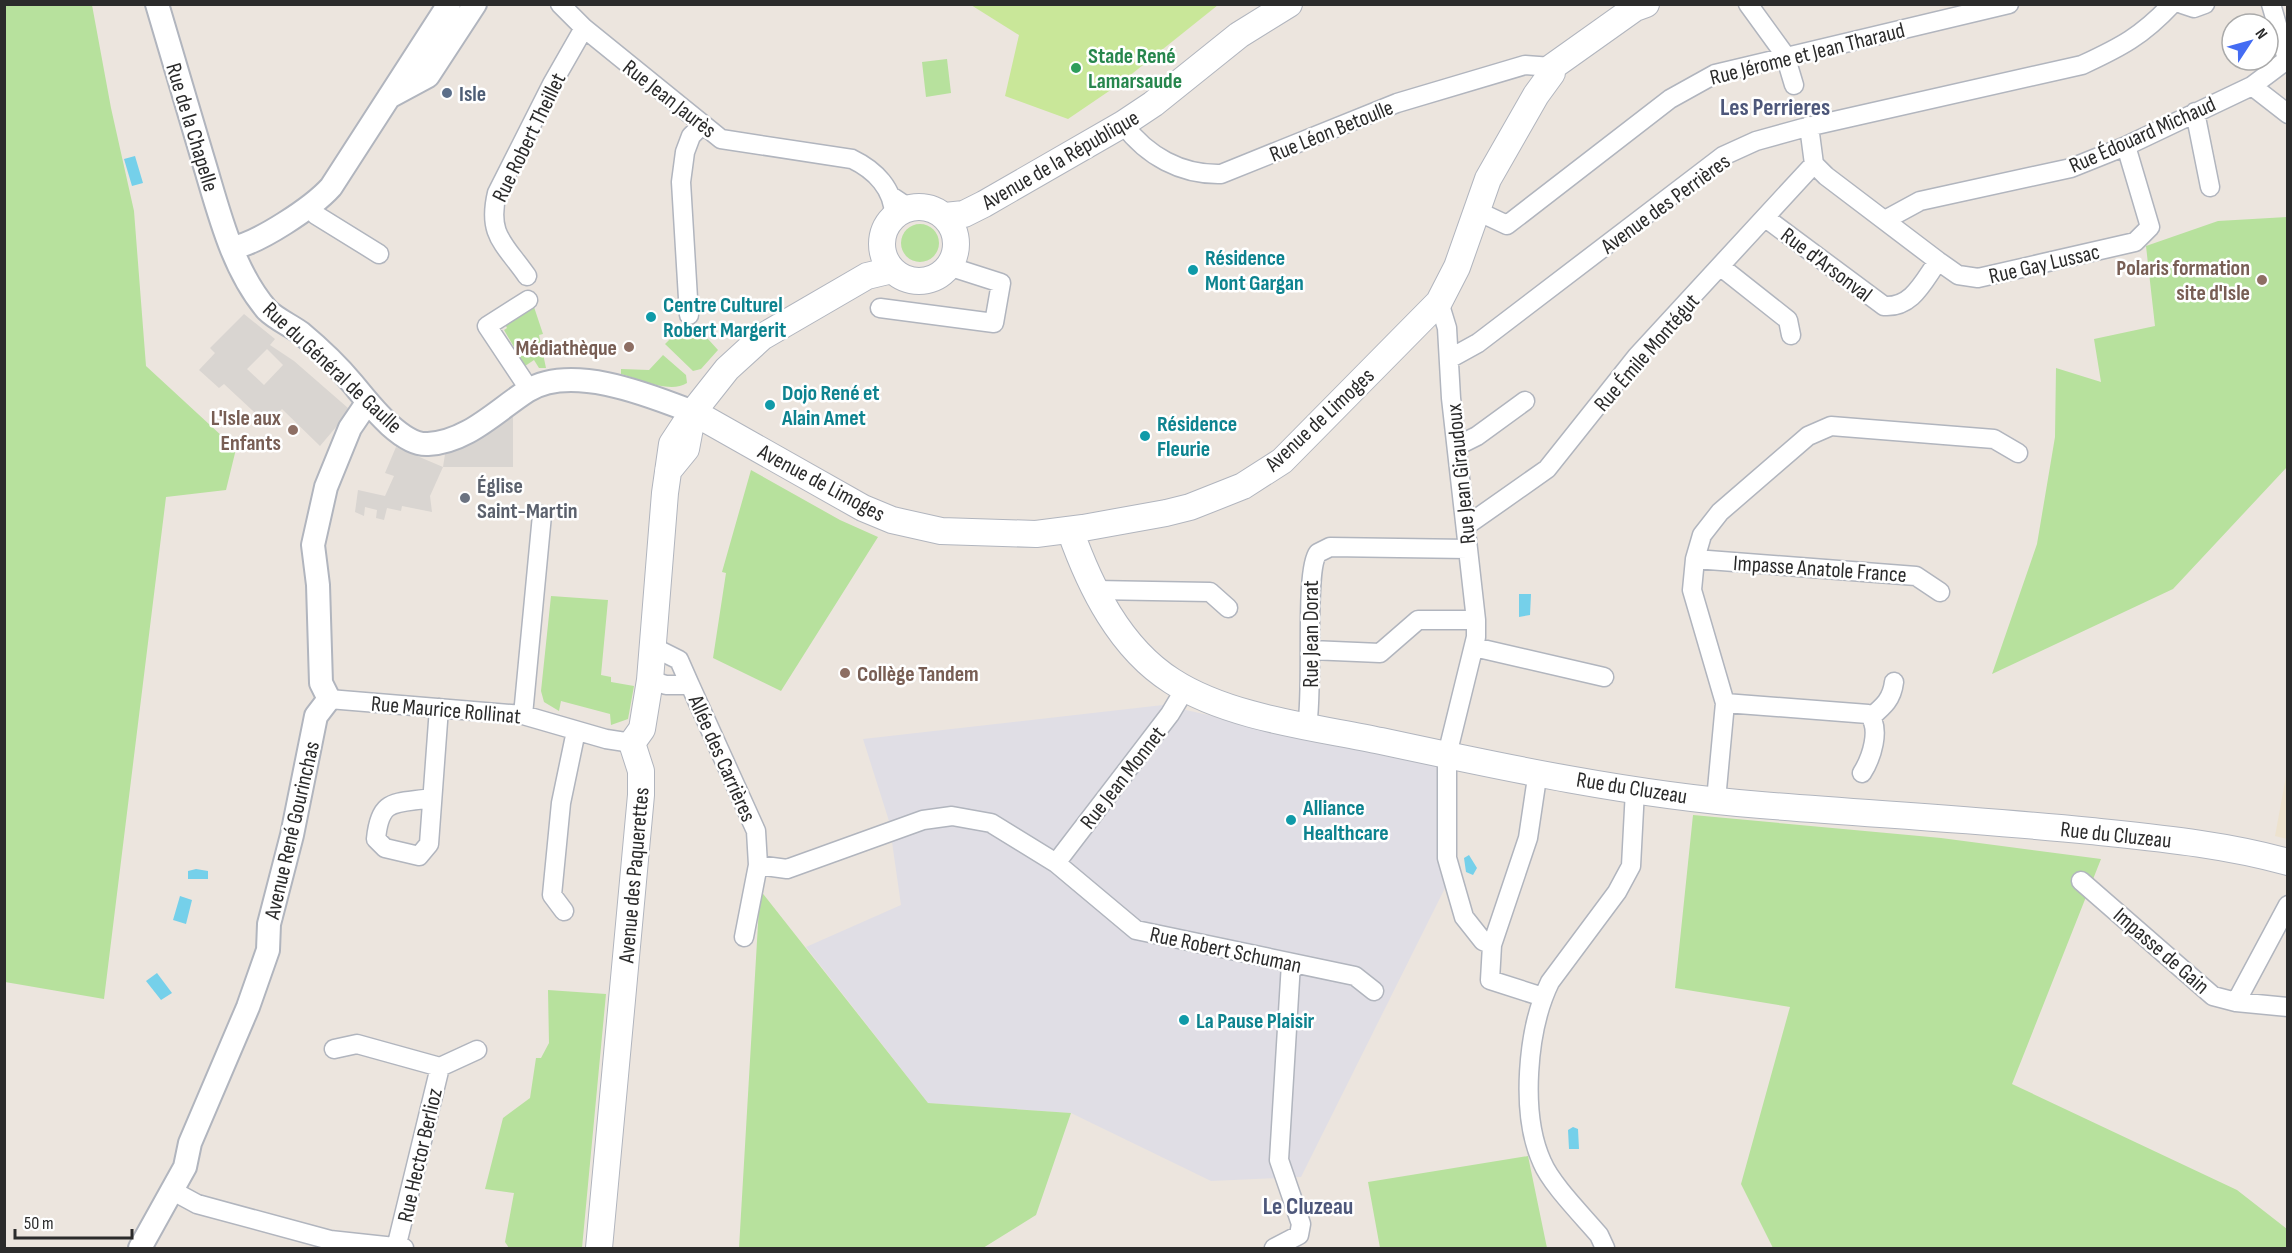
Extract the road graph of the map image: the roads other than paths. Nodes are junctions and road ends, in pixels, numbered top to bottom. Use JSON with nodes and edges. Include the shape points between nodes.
{"nodes":[{"id":1,"x":157,"y":4,"type":"edge"},
{"id":2,"x":449,"y":4,"type":"edge"},
{"id":3,"x":475,"y":4,"type":"edge"},
{"id":4,"x":560,"y":4,"type":"edge"},
{"id":5,"x":1266,"y":4,"type":"edge"},
{"id":6,"x":1289,"y":4,"type":"edge"},
{"id":7,"x":1646,"y":4,"type":"edge"},
{"id":8,"x":1748,"y":4,"type":"edge"},
{"id":9,"x":2009,"y":4,"type":"edge"},
{"id":10,"x":2172,"y":4,"type":"edge"},
{"id":11,"x":2182,"y":4,"type":"edge"},
{"id":12,"x":2205,"y":4,"type":"edge"},
{"id":13,"x":2271,"y":4,"type":"edge"},
{"id":14,"x":584,"y":28,"type":"junction"},
{"id":15,"x":1239,"y":35,"type":"junction"},
{"id":16,"x":1785,"y":56,"type":"junction"},
{"id":17,"x":2287,"y":59,"type":"edge"},
{"id":18,"x":1552,"y":67,"type":"junction"},
{"id":19,"x":1794,"y":85,"type":"dead end"},
{"id":20,"x":2252,"y":86,"type":"junction"},
{"id":21,"x":388,"y":98,"type":"junction"},
{"id":22,"x":2194,"y":112,"type":"junction"},
{"id":23,"x":2288,"y":114,"type":"edge"},
{"id":24,"x":1123,"y":124,"type":"junction"},
{"id":25,"x":702,"y":125,"type":"junction"},
{"id":26,"x":1809,"y":126,"type":"junction"},
{"id":27,"x":2126,"y":146,"type":"junction"},
{"id":28,"x":1814,"y":164,"type":"junction"},
{"id":29,"x":2210,"y":187,"type":"dead end"},
{"id":30,"x":308,"y":206,"type":"junction"},
{"id":31,"x":898,"y":207,"type":"junction"},
{"id":32,"x":1475,"y":210,"type":"junction"},
{"id":33,"x":1767,"y":219,"type":"junction"},
{"id":34,"x":1885,"y":220,"type":"junction"},
{"id":35,"x":954,"y":222,"type":"junction"},
{"id":36,"x":232,"y":248,"type":"junction"},
{"id":37,"x":379,"y":254,"type":"dead end"},
{"id":38,"x":887,"y":260,"type":"junction"},
{"id":39,"x":1938,"y":261,"type":"junction"},
{"id":40,"x":948,"y":266,"type":"junction"},
{"id":41,"x":1721,"y":267,"type":"junction"},
{"id":42,"x":527,"y":276,"type":"dead end"},
{"id":43,"x":528,"y":300,"type":"dead end"},
{"id":44,"x":1439,"y":303,"type":"junction"},
{"id":45,"x":880,"y":308,"type":"dead end"},
{"id":46,"x":689,"y":315,"type":"dead end"},
{"id":47,"x":1791,"y":335,"type":"dead end"},
{"id":48,"x":1449,"y":359,"type":"junction"},
{"id":49,"x":529,"y":390,"type":"junction"},
{"id":50,"x":1525,"y":401,"type":"dead end"},
{"id":51,"x":367,"y":403,"type":"junction"},
{"id":52,"x":693,"y":412,"type":"junction"},
{"id":53,"x":1456,"y":446,"type":"junction"},
{"id":54,"x":2018,"y":453,"type":"dead end"},
{"id":55,"x":542,"y":515,"type":"dead end"},
{"id":56,"x":1466,"y":526,"type":"junction"},
{"id":57,"x":1070,"y":530,"type":"junction"},
{"id":58,"x":1468,"y":549,"type":"junction"},
{"id":59,"x":1695,"y":559,"type":"junction"},
{"id":60,"x":1095,"y":590,"type":"junction"},
{"id":61,"x":1940,"y":592,"type":"dead end"},
{"id":62,"x":1228,"y":608,"type":"dead end"},
{"id":63,"x":1476,"y":620,"type":"junction"},
{"id":64,"x":653,"y":647,"type":"junction"},
{"id":65,"x":1474,"y":647,"type":"junction"},
{"id":66,"x":1311,"y":650,"type":"junction"},
{"id":67,"x":1604,"y":677,"type":"dead end"},
{"id":68,"x":650,"y":680,"type":"junction"},
{"id":69,"x":1894,"y":682,"type":"dead end"},
{"id":70,"x":690,"y":685,"type":"junction"},
{"id":71,"x":1185,"y":689,"type":"junction"},
{"id":72,"x":329,"y":699,"type":"junction"},
{"id":73,"x":1725,"y":703,"type":"junction"},
{"id":74,"x":439,"y":708,"type":"junction"},
{"id":75,"x":523,"y":715,"type":"junction"},
{"id":76,"x":1872,"y":717,"type":"junction"},
{"id":77,"x":1307,"y":725,"type":"junction"},
{"id":78,"x":576,"y":731,"type":"junction"},
{"id":79,"x":632,"y":743,"type":"junction"},
{"id":80,"x":1448,"y":755,"type":"junction"},
{"id":81,"x":1538,"y":771,"type":"junction"},
{"id":82,"x":1862,"y":773,"type":"dead end"},
{"id":83,"x":1635,"y":789,"type":"junction"},
{"id":84,"x":432,"y":798,"type":"dead end"},
{"id":85,"x":1716,"y":800,"type":"junction"},
{"id":86,"x":2288,"y":862,"type":"edge"},
{"id":87,"x":1056,"y":863,"type":"junction"},
{"id":88,"x":758,"y":865,"type":"junction"},
{"id":89,"x":2081,"y":880,"type":"dead end"},
{"id":90,"x":2288,"y":905,"type":"edge"},
{"id":91,"x":564,"y":911,"type":"dead end"},
{"id":92,"x":744,"y":937,"type":"dead end"},
{"id":93,"x":1492,"y":945,"type":"junction"},
{"id":94,"x":1291,"y":963,"type":"junction"},
{"id":95,"x":1374,"y":991,"type":"dead end"},
{"id":96,"x":1543,"y":997,"type":"junction"},
{"id":97,"x":2236,"y":1002,"type":"junction"},
{"id":98,"x":2288,"y":1007,"type":"edge"},
{"id":99,"x":334,"y":1049,"type":"dead end"},
{"id":100,"x":477,"y":1050,"type":"dead end"},
{"id":101,"x":440,"y":1067,"type":"junction"},
{"id":102,"x":173,"y":1191,"type":"junction"},
{"id":103,"x":140,"y":1248,"type":"edge"},
{"id":104,"x":396,"y":1248,"type":"edge"},
{"id":105,"x":404,"y":1248,"type":"edge"},
{"id":106,"x":599,"y":1248,"type":"edge"},
{"id":107,"x":1274,"y":1248,"type":"edge"},
{"id":108,"x":1605,"y":1248,"type":"edge"}],
"edges":[{"from":1,"to":36,"type":"street","name":"Rue de la Chapelle"},
{"from":2,"to":21,"type":"street"},
{"from":3,"to":21,"type":"street","via":[[428,76]]},
{"from":4,"to":14,"type":"street","name":"Rue Jean Jaurès"},
{"from":5,"to":15,"type":"main road","name":"Avenue de la République"},
{"from":6,"to":15,"type":"main road","name":"Avenue de la République"},
{"from":7,"to":18,"type":"main road","name":"Avenue de Limoges"},
{"from":8,"to":16,"type":"street"},
{"from":9,"to":16,"type":"street","name":"Rue Jérome et Jean Tharaud"},
{"from":10,"to":26,"type":"street","name":"Avenue des Perrières","via":[[2148,29],[2120,48],[2082,65]]},
{"from":11,"to":12,"type":"street","via":[[2194,8]]},
{"from":13,"to":17,"type":"street"},
{"from":14,"to":25,"type":"street","name":"Rue Jean Jaurès"},
{"from":14,"to":42,"type":"street","name":"Rue Robert Theillet","via":[[497,193],[492,212],[492,224]]},
{"from":15,"to":24,"type":"main road","name":"Avenue de la République","via":[[1154,104]]},
{"from":16,"to":19,"type":"street"},
{"from":16,"to":32,"type":"street","name":"Rue Jérome et Jean Tharaud","via":[[1715,74],[1691,85],[1507,225]]},
{"from":17,"to":20,"type":"street","name":"Rue Édouard Michaud"},
{"from":18,"to":24,"type":"street","name":"Rue Léon Betoulle","via":[[1524,65],[1397,103],[1221,174],[1204,174],[1168,163],[1137,142]]},
{"from":18,"to":32,"type":"main road","name":"Avenue de Limoges","via":[[1488,179]]},
{"from":20,"to":22,"type":"street","name":"Rue Édouard Michaud"},
{"from":20,"to":23,"type":"street"},
{"from":21,"to":30,"type":"street","via":[[331,187]]},
{"from":22,"to":27,"type":"street","name":"Rue Édouard Michaud"},
{"from":22,"to":29,"type":"street"},
{"from":24,"to":35,"type":"main road","name":"Avenue de la République"},
{"from":25,"to":31,"type":"street","name":"Rue Jean Jaurès","via":[[721,139],[852,159],[869,167]]},
{"from":25,"to":46,"type":"street","via":[[685,152],[681,182]]},
{"from":26,"to":28,"type":"street"},
{"from":26,"to":48,"type":"street","name":"Avenue des Perrières","via":[[1756,141],[1723,156],[1478,343]]},
{"from":27,"to":34,"type":"street","name":"Rue Édouard Michaud","via":[[2071,168],[1920,201]]},
{"from":27,"to":39,"type":"street","name":"Rue Gay Lussac","via":[[2150,227],[2135,242],[1978,278],[1958,275]]},
{"from":28,"to":33,"type":"street","name":"Rue Émile Montégut"},
{"from":28,"to":34,"type":"street","name":"Rue Gay Lussac"},
{"from":30,"to":36,"type":"street","via":[[253,242]]},
{"from":30,"to":37,"type":"street"},
{"from":31,"to":35,"type":"main road","via":[[929,208]]},
{"from":31,"to":38,"type":"main road","via":[[882,238]]},
{"from":32,"to":44,"type":"main road","name":"Avenue de Limoges","via":[[1457,267]]},
{"from":33,"to":39,"type":"street","name":"Rue d'Arsonval","via":[[1884,306],[1907,303]]},
{"from":33,"to":41,"type":"street","name":"Rue Émile Montégut"},
{"from":34,"to":39,"type":"street","name":"Rue Gay Lussac"},
{"from":35,"to":40,"type":"main road","via":[[954,256]]},
{"from":36,"to":51,"type":"street","name":"Rue du Général de Gaulle","via":[[268,311],[330,359]]},
{"from":38,"to":40,"type":"main road","via":[[905,278],[917,281],[929,279]]},
{"from":38,"to":52,"type":"main road","via":[[867,276],[762,337],[727,369]]},
{"from":40,"to":45,"type":"street","via":[[1001,283],[994,323]]},
{"from":41,"to":47,"type":"street","via":[[1788,320]]},
{"from":41,"to":56,"type":"street","name":"Rue Émile Montégut","via":[[1637,356],[1547,469]]},
{"from":43,"to":49,"type":"street","via":[[488,326]]},
{"from":44,"to":48,"type":"street","name":"Rue Jean Giraudoux","via":[[1447,328]]},
{"from":44,"to":57,"type":"main road","name":"Avenue de Limoges","via":[[1282,460],[1243,486],[1190,507]]},
{"from":48,"to":53,"type":"street","name":"Rue Jean Giraudoux"},
{"from":49,"to":51,"type":"street","name":"Rue du Général de Gaulle","via":[[481,424],[448,440],[429,444],[405,435]]},
{"from":49,"to":52,"type":"street","name":"Rue du Général de Gaulle","via":[[554,381],[604,383]]},
{"from":50,"to":53,"type":"street","via":[[1477,436]]},
{"from":51,"to":72,"type":"street","via":[[350,428],[326,487],[313,545],[321,683]]},
{"from":52,"to":57,"type":"main road","name":"Avenue de Limoges","via":[[815,483],[892,520],[970,533]]},
{"from":52,"to":64,"type":"main road","via":[[686,449],[668,471]]},
{"from":53,"to":56,"type":"street","name":"Rue Jean Giraudoux"},
{"from":54,"to":59,"type":"street","via":[[1994,439],[1831,426],[1808,436],[1720,512],[1702,535]]},
{"from":55,"to":75,"type":"street"},
{"from":56,"to":58,"type":"street","name":"Rue Jean Giraudoux"},
{"from":57,"to":60,"type":"main road","name":"Rue du Cluzeau"},
{"from":58,"to":63,"type":"street","name":"Rue Jean Giraudoux"},
{"from":58,"to":66,"type":"street","name":"Rue Jean Dorat","via":[[1323,549],[1313,558],[1311,568]]},
{"from":59,"to":61,"type":"street","name":"Impasse Anatole France","via":[[1916,576]]},
{"from":59,"to":73,"type":"street","via":[[1692,590]]},
{"from":60,"to":62,"type":"street","via":[[1209,592]]},
{"from":60,"to":71,"type":"main road","name":"Rue du Cluzeau","via":[[1133,650]]},
{"from":63,"to":65,"type":"street","name":"Rue Jean Giraudoux"},
{"from":63,"to":66,"type":"street","via":[[1418,620],[1380,653]]},
{"from":64,"to":68,"type":"main road"},
{"from":64,"to":70,"type":"street","name":"Allée des Carrières","via":[[679,660]]},
{"from":65,"to":67,"type":"street"},
{"from":65,"to":80,"type":"street","name":"Rue Jean Giraudoux"},
{"from":66,"to":77,"type":"street","name":"Rue Jean Dorat"},
{"from":68,"to":70,"type":"street","name":"Allée des Carrières"},
{"from":68,"to":79,"type":"main road","via":[[642,729]]},
{"from":69,"to":76,"type":"street","via":[[1888,703]]},
{"from":70,"to":88,"type":"street","name":"Allée des Carrières","via":[[756,831]]},
{"from":71,"to":77,"type":"main road","name":"Rue du Cluzeau","via":[[1237,710]]},
{"from":71,"to":87,"type":"street","name":"Rue Jean Monnet"},
{"from":72,"to":74,"type":"street","name":"Rue Maurice Rollinat"},
{"from":72,"to":102,"type":"street","name":"Avenue René Gourinchas","via":[[316,716],[269,924],[268,950]]},
{"from":73,"to":76,"type":"street","via":[[1863,712]]},
{"from":73,"to":85,"type":"street"},
{"from":74,"to":75,"type":"street","name":"Rue Maurice Rollinat"},
{"from":74,"to":84,"type":"street"},
{"from":75,"to":78,"type":"street","name":"Rue Maurice Rollinat"},
{"from":76,"to":82,"type":"street","via":[[1875,727],[1870,756]]},
{"from":77,"to":80,"type":"main road","name":"Rue du Cluzeau"},
{"from":78,"to":79,"type":"street","name":"Rue Maurice Rollinat"},
{"from":78,"to":91,"type":"street","via":[[561,803],[552,895]]},
{"from":79,"to":106,"type":"main road","name":"Avenue des Paquerettes","via":[[642,771],[641,795]]},
{"from":80,"to":81,"type":"main road","name":"Rue du Cluzeau"},
{"from":80,"to":93,"type":"street","name":"Rue Jean Giraudoux","via":[[1447,858],[1464,917],[1483,941]]},
{"from":81,"to":83,"type":"main road","name":"Rue du Cluzeau"},
{"from":81,"to":93,"type":"street","via":[[1528,838]]},
{"from":83,"to":85,"type":"main road","name":"Rue du Cluzeau"},
{"from":83,"to":96,"type":"street","via":[[1631,866]]},
{"from":85,"to":86,"type":"main road","name":"Rue du Cluzeau","via":[[2170,839]]},
{"from":87,"to":88,"type":"street","name":"Rue Robert Schuman","via":[[991,823],[952,816],[924,820],[787,869]]},
{"from":87,"to":94,"type":"street","name":"Rue Robert Schuman","via":[[1136,930]]},
{"from":88,"to":92,"type":"street","name":"Allée des Carrières"},
{"from":89,"to":97,"type":"street","name":"Impasse de Gain","via":[[2213,996]]},
{"from":90,"to":97,"type":"street"},
{"from":93,"to":96,"type":"street","via":[[1490,980]]},
{"from":94,"to":95,"type":"street","name":"Rue Robert Schuman","via":[[1355,976]]},
{"from":94,"to":107,"type":"street","via":[[1280,1160],[1301,1224],[1299,1235]]},
{"from":96,"to":108,"type":"street","via":[[1528,1083],[1533,1139],[1543,1165]]},
{"from":97,"to":98,"type":"street","name":"Impasse de Gain"},
{"from":99,"to":101,"type":"street","via":[[357,1044]]},
{"from":100,"to":101,"type":"street","name":"Rue Hector Berlioz"},
{"from":101,"to":104,"type":"street","name":"Rue Hector Berlioz"},
{"from":102,"to":103,"type":"street","name":"Avenue René Gourinchas"},
{"from":102,"to":104,"type":"street","via":[[197,1204],[330,1240]]},
{"from":104,"to":105,"type":"street"}]}
